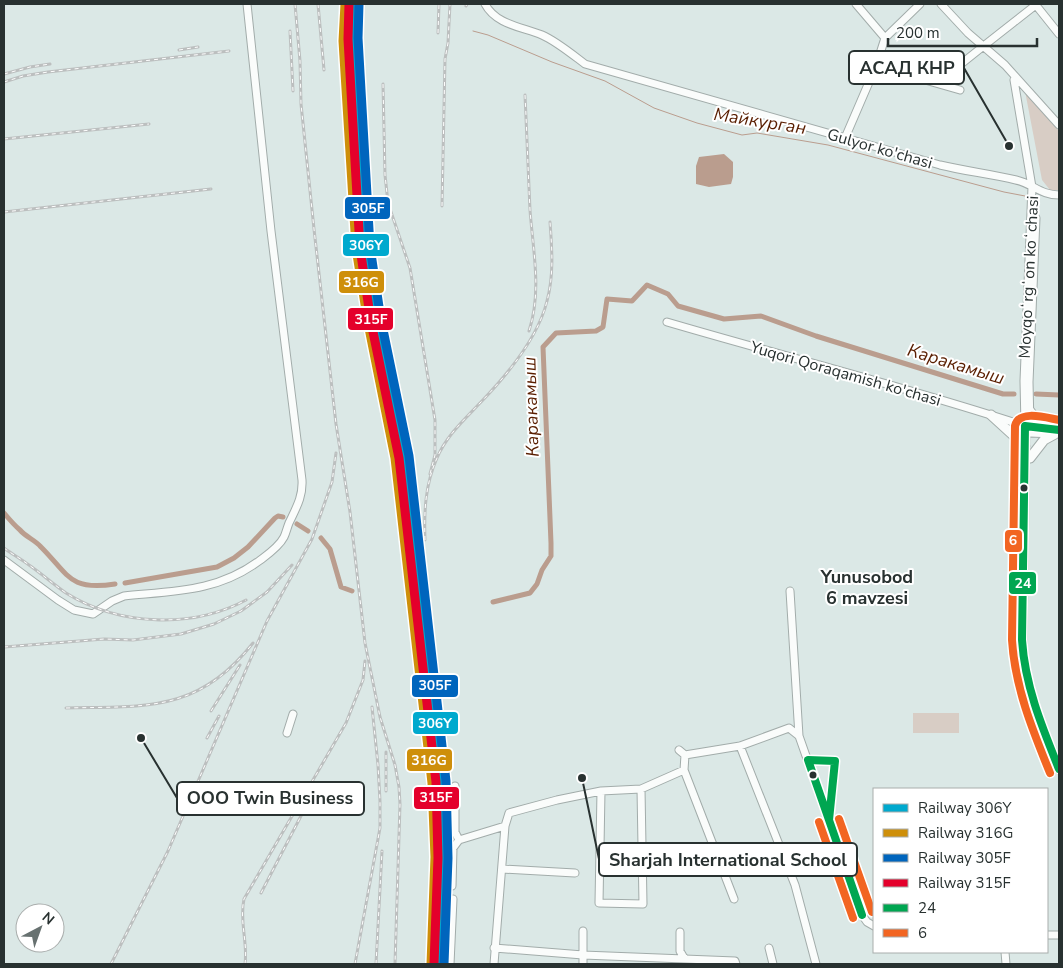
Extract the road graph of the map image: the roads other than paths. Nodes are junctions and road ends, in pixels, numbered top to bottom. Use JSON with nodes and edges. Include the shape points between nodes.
{"nodes":[{"id":1,"x":247,"y":4,"type":"edge"},
{"id":2,"x":485,"y":4,"type":"edge"},
{"id":3,"x":856,"y":4,"type":"edge"},
{"id":4,"x":920,"y":4,"type":"edge"},
{"id":5,"x":941,"y":4,"type":"edge"},
{"id":6,"x":1036,"y":4,"type":"edge"},
{"id":7,"x":1059,"y":34,"type":"edge"},
{"id":8,"x":885,"y":38,"type":"junction"},
{"id":9,"x":984,"y":46,"type":"junction"},
{"id":10,"x":876,"y":66,"type":"junction"},
{"id":11,"x":1013,"y":76,"type":"junction"},
{"id":12,"x":938,"y":83,"type":"junction"},
{"id":13,"x":960,"y":90,"type":"dead end"},
{"id":14,"x":1059,"y":125,"type":"edge"},
{"id":15,"x":845,"y":138,"type":"junction"},
{"id":16,"x":1035,"y":189,"type":"junction"},
{"id":17,"x":1059,"y":196,"type":"edge"},
{"id":18,"x":667,"y":322,"type":"dead end"},
{"id":19,"x":1027,"y":408,"type":"junction"},
{"id":20,"x":991,"y":415,"type":"junction"},
{"id":21,"x":1028,"y":428,"type":"junction"},
{"id":22,"x":1057,"y":432,"type":"edge"},
{"id":23,"x":1026,"y":446,"type":"junction"},
{"id":24,"x":1030,"y":458,"type":"junction"},
{"id":25,"x":1026,"y":471,"type":"junction"},
{"id":26,"x":4,"y":560,"type":"edge"},
{"id":27,"x":790,"y":592,"type":"dead end"},
{"id":28,"x":293,"y":714,"type":"dead end"},
{"id":29,"x":287,"y":733,"type":"dead end"},
{"id":30,"x":799,"y":736,"type":"junction"},
{"id":31,"x":740,"y":746,"type":"junction"},
{"id":32,"x":678,"y":750,"type":"dead end"},
{"id":33,"x":685,"y":755,"type":"junction"},
{"id":34,"x":1059,"y":769,"type":"edge"},
{"id":35,"x":684,"y":770,"type":"junction"},
{"id":36,"x":455,"y":786,"type":"dead end"},
{"id":37,"x":641,"y":789,"type":"junction"},
{"id":38,"x":602,"y":791,"type":"junction"},
{"id":39,"x":505,"y":826,"type":"junction"},
{"id":40,"x":459,"y":840,"type":"junction"},
{"id":41,"x":502,"y":869,"type":"junction"},
{"id":42,"x":575,"y":873,"type":"dead end"},
{"id":43,"x":452,"y":886,"type":"dead end"},
{"id":44,"x":453,"y":899,"type":"dead end"},
{"id":45,"x":734,"y":899,"type":"dead end"},
{"id":46,"x":873,"y":925,"type":"edge"},
{"id":47,"x":584,"y":932,"type":"dead end"},
{"id":48,"x":680,"y":932,"type":"dead end"},
{"id":49,"x":494,"y":948,"type":"junction"},
{"id":50,"x":769,"y":948,"type":"dead end"},
{"id":51,"x":584,"y":956,"type":"junction"},
{"id":52,"x":684,"y":961,"type":"edge"},
{"id":53,"x":450,"y":964,"type":"edge"},
{"id":54,"x":494,"y":964,"type":"edge"},
{"id":55,"x":583,"y":964,"type":"edge"},
{"id":56,"x":736,"y":964,"type":"edge"},
{"id":57,"x":773,"y":964,"type":"edge"},
{"id":58,"x":816,"y":964,"type":"edge"}],
"edges":[{"from":1,"to":26,"type":"street","via":[[302,496],[284,537],[249,569],[224,582],[205,587],[124,596],[93,614],[74,610]]},
{"from":2,"to":15,"type":"street","name":"Gulyor ko'chasi","via":[[491,12],[514,27],[544,36],[585,64]]},
{"from":3,"to":8,"type":"street"},
{"from":4,"to":8,"type":"street"},
{"from":5,"to":9,"type":"street"},
{"from":6,"to":7,"type":"street"},
{"from":6,"to":9,"type":"street"},
{"from":8,"to":10,"type":"street"},
{"from":9,"to":11,"type":"street"},
{"from":9,"to":12,"type":"street"},
{"from":10,"to":12,"type":"street"},
{"from":10,"to":15,"type":"street"},
{"from":11,"to":14,"type":"street"},
{"from":11,"to":16,"type":"street","name":"Moyqoʻrgʻon koʻchasi","via":[[1021,94]]},
{"from":12,"to":13,"type":"street"},
{"from":15,"to":16,"type":"street","name":"Gulyor ko'chasi","via":[[968,172],[1016,180]]},
{"from":16,"to":17,"type":"street","name":"Gulyor ko'chasi"},
{"from":16,"to":19,"type":"street","name":"Moyqoʻrgʻon koʻchasi"},
{"from":18,"to":20,"type":"street","name":"Yuqori Qoraqamish ko'chasi"},
{"from":19,"to":21,"type":"street","name":"Moyqoʻrgʻon koʻchasi"},
{"from":19,"to":22,"type":"main road","via":[[1038,422]]},
{"from":20,"to":21,"type":"street","name":"Yuqori Qoraqamish ko'chasi"},
{"from":20,"to":23,"type":"main road"},
{"from":21,"to":22,"type":"main road","name":"Yuqori Qoraqamish ko'chasi"},
{"from":21,"to":23,"type":"main road"},
{"from":21,"to":24,"type":"main road"},
{"from":22,"to":24,"type":"main road","via":[[1044,440]]},
{"from":23,"to":25,"type":"main road"},
{"from":24,"to":25,"type":"main road"},
{"from":25,"to":34,"type":"main road","via":[[1024,665],[1032,701]]},
{"from":27,"to":30,"type":"street"},
{"from":28,"to":29,"type":"street"},
{"from":30,"to":31,"type":"street","via":[[789,728]]},
{"from":30,"to":46,"type":"street","via":[[862,915]]},
{"from":31,"to":33,"type":"street"},
{"from":31,"to":58,"type":"street","via":[[795,885]]},
{"from":32,"to":33,"type":"street"},
{"from":33,"to":35,"type":"street"},
{"from":35,"to":37,"type":"street"},
{"from":35,"to":45,"type":"street"},
{"from":36,"to":40,"type":"street","via":[[455,832]]},
{"from":37,"to":38,"type":"street"},
{"from":37,"to":38,"type":"street","via":[[643,904],[599,903]]},
{"from":38,"to":39,"type":"street","via":[[509,813]]},
{"from":39,"to":40,"type":"street"},
{"from":39,"to":41,"type":"street"},
{"from":40,"to":43,"type":"street","via":[[453,848]]},
{"from":41,"to":42,"type":"street"},
{"from":41,"to":49,"type":"street"},
{"from":44,"to":53,"type":"street"},
{"from":47,"to":51,"type":"street"},
{"from":48,"to":52,"type":"street"},
{"from":49,"to":51,"type":"street"},
{"from":49,"to":54,"type":"street"},
{"from":50,"to":57,"type":"street"},
{"from":51,"to":52,"type":"street"},
{"from":51,"to":55,"type":"street"},
{"from":52,"to":56,"type":"street","via":[[735,961]]}]}
